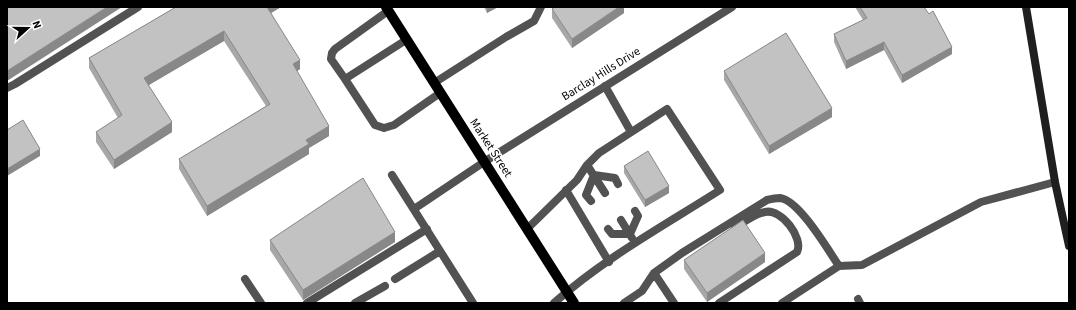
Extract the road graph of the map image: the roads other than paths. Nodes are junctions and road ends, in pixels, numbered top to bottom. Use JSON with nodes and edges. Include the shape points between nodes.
{"nodes":[{"id":1,"x":138,"y":7,"type":"edge"},
{"id":2,"x":541,"y":7,"type":"edge"},
{"id":3,"x":732,"y":7,"type":"edge"},
{"id":4,"x":1026,"y":7,"type":"edge"},
{"id":5,"x":387,"y":9,"type":"edge"},
{"id":6,"x":406,"y":40,"type":"junction"},
{"id":7,"x":345,"y":79,"type":"junction"},
{"id":8,"x":434,"y":83,"type":"junction"},
{"id":9,"x":605,"y":86,"type":"junction"},
{"id":10,"x":7,"y":88,"type":"edge"},
{"id":11,"x":440,"y":93,"type":"junction"},
{"id":12,"x":631,"y":132,"type":"junction"},
{"id":13,"x":484,"y":162,"type":"junction"},
{"id":14,"x":587,"y":165,"type":"junction"},
{"id":15,"x":392,"y":174,"type":"dead end"},
{"id":16,"x":594,"y":175,"type":"junction"},
{"id":17,"x":1055,"y":182,"type":"junction"},
{"id":18,"x":618,"y":184,"type":"dead end"},
{"id":19,"x":566,"y":190,"type":"junction"},
{"id":20,"x":605,"y":193,"type":"dead end"},
{"id":21,"x":590,"y":201,"type":"dead end"},
{"id":22,"x":414,"y":209,"type":"junction"},
{"id":23,"x":635,"y":211,"type":"dead end"},
{"id":24,"x":621,"y":220,"type":"dead end"},
{"id":25,"x":427,"y":229,"type":"junction"},
{"id":26,"x":527,"y":229,"type":"junction"},
{"id":27,"x":608,"y":229,"type":"dead end"},
{"id":28,"x":630,"y":234,"type":"junction"},
{"id":29,"x":635,"y":244,"type":"junction"},
{"id":30,"x":1069,"y":244,"type":"edge"},
{"id":31,"x":440,"y":251,"type":"junction"},
{"id":32,"x":682,"y":253,"type":"junction"},
{"id":33,"x":609,"y":262,"type":"junction"},
{"id":34,"x":839,"y":266,"type":"junction"},
{"id":35,"x":654,"y":273,"type":"junction"},
{"id":36,"x":245,"y":279,"type":"dead end"},
{"id":37,"x":395,"y":279,"type":"dead end"},
{"id":38,"x":385,"y":286,"type":"dead end"},
{"id":39,"x":567,"y":292,"type":"junction"},
{"id":40,"x":261,"y":303,"type":"edge"},
{"id":41,"x":307,"y":303,"type":"edge"},
{"id":42,"x":355,"y":303,"type":"edge"},
{"id":43,"x":473,"y":303,"type":"edge"},
{"id":44,"x":554,"y":303,"type":"edge"},
{"id":45,"x":574,"y":303,"type":"edge"},
{"id":46,"x":624,"y":303,"type":"edge"},
{"id":47,"x":674,"y":303,"type":"edge"},
{"id":48,"x":719,"y":303,"type":"edge"},
{"id":49,"x":782,"y":303,"type":"edge"}],
"edges":[{"from":1,"to":10,"type":"street"},
{"from":2,"to":8,"type":"street","via":[[534,21]]},
{"from":3,"to":9,"type":"street","name":"Barclay Hills Drive"},
{"from":4,"to":17,"type":"street"},
{"from":5,"to":6,"type":"main road","name":"Market Street"},
{"from":5,"to":7,"type":"street","via":[[332,53],[331,59]]},
{"from":6,"to":7,"type":"street"},
{"from":6,"to":8,"type":"main road","name":"Market Street"},
{"from":7,"to":11,"type":"street","via":[[375,125],[384,128],[394,125]]},
{"from":8,"to":11,"type":"main road","name":"Market Street"},
{"from":9,"to":12,"type":"street"},
{"from":9,"to":13,"type":"street","name":"Barclay Hills Drive"},
{"from":11,"to":13,"type":"main road","name":"Market Street"},
{"from":12,"to":14,"type":"street","via":[[599,153]]},
{"from":12,"to":29,"type":"street","via":[[668,109],[720,190]]},
{"from":13,"to":22,"type":"street","name":"Barclay Hills Drive"},
{"from":13,"to":26,"type":"main road","name":"Market Street"},
{"from":14,"to":16,"type":"street"},
{"from":14,"to":19,"type":"street"},
{"from":15,"to":22,"type":"street"},
{"from":16,"to":18,"type":"street","via":[[615,178]]},
{"from":16,"to":20,"type":"street"},
{"from":16,"to":21,"type":"street","via":[[586,195]]},
{"from":17,"to":30,"type":"street"},
{"from":17,"to":34,"type":"street","via":[[981,202],[862,265]]},
{"from":19,"to":26,"type":"street"},
{"from":19,"to":33,"type":"street"},
{"from":22,"to":25,"type":"street"},
{"from":23,"to":28,"type":"street","via":[[638,216]]},
{"from":24,"to":28,"type":"street"},
{"from":25,"to":31,"type":"street"},
{"from":25,"to":41,"type":"street"},
{"from":26,"to":39,"type":"main road","name":"Market Street"},
{"from":27,"to":28,"type":"street","via":[[612,234]]},
{"from":28,"to":29,"type":"street"},
{"from":29,"to":33,"type":"street"},
{"from":31,"to":37,"type":"street"},
{"from":31,"to":43,"type":"street"},
{"from":32,"to":34,"type":"street","via":[[767,200],[780,198],[791,202],[799,210]]},
{"from":32,"to":35,"type":"street"},
{"from":32,"to":48,"type":"street","via":[[704,248],[766,211],[775,212],[783,217],[793,230],[798,242],[797,252]]},
{"from":33,"to":39,"type":"street"},
{"from":34,"to":49,"type":"street"},
{"from":35,"to":46,"type":"street","via":[[642,291]]},
{"from":35,"to":47,"type":"street"},
{"from":36,"to":40,"type":"street"},
{"from":38,"to":42,"type":"street"},
{"from":39,"to":44,"type":"street"},
{"from":39,"to":45,"type":"main road","name":"Market Street"}]}
